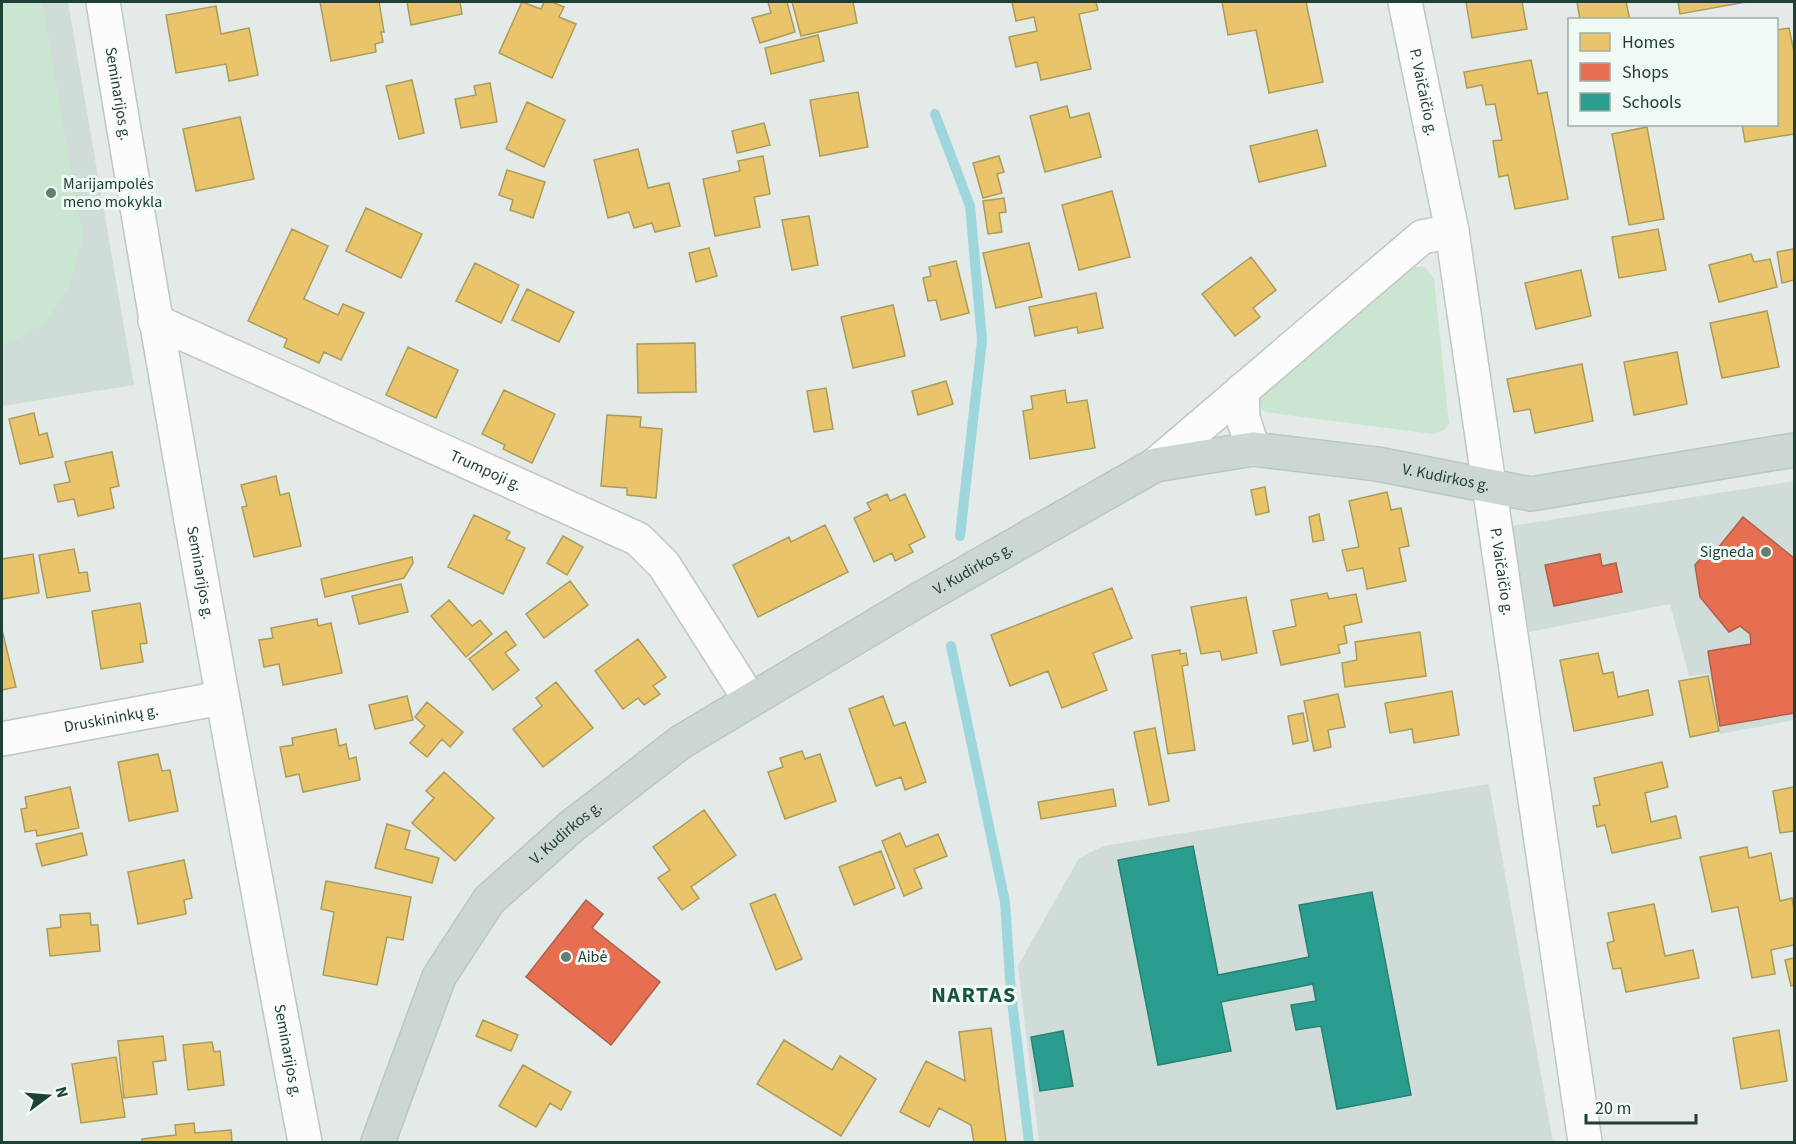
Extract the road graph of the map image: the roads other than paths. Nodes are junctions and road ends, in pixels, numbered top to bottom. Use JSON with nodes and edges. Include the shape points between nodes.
{"nodes":[{"id":1,"x":104,"y":2,"type":"edge"},
{"id":2,"x":1405,"y":2,"type":"edge"},
{"id":3,"x":1452,"y":231,"type":"junction"},
{"id":4,"x":155,"y":321,"type":"junction"},
{"id":5,"x":1242,"y":390,"type":"junction"},
{"id":6,"x":1253,"y":449,"type":"junction"},
{"id":7,"x":1794,"y":450,"type":"edge"},
{"id":8,"x":1155,"y":465,"type":"junction"},
{"id":9,"x":1489,"y":486,"type":"junction"},
{"id":10,"x":221,"y":698,"type":"junction"},
{"id":11,"x":750,"y":700,"type":"junction"},
{"id":12,"x":2,"y":739,"type":"edge"},
{"id":13,"x":305,"y":1143,"type":"edge"},
{"id":14,"x":378,"y":1143,"type":"edge"},
{"id":15,"x":1585,"y":1143,"type":"edge"}],
"edges":[{"from":1,"to":4,"type":"street","name":"Seminarijos g."},
{"from":2,"to":3,"type":"street","name":"P. Vaičaičio g."},
{"from":3,"to":5,"type":"street","via":[[1422,237]]},
{"from":3,"to":9,"type":"street","name":"P. Vaičaičio g."},
{"from":4,"to":10,"type":"street","name":"Seminarijos g."},
{"from":4,"to":11,"type":"street","name":"Trumpoji g.","via":[[638,539],[664,565]]},
{"from":5,"to":6,"type":"street","via":[[1243,418]]},
{"from":5,"to":8,"type":"street"},
{"from":6,"to":8,"type":"main road","name":"V. Kudirkos g."},
{"from":6,"to":9,"type":"main road","name":"V. Kudirkos g.","via":[[1377,464]]},
{"from":7,"to":9,"type":"main road","name":"V. Kudirkos g.","via":[[1531,494]]},
{"from":8,"to":11,"type":"main road","name":"V. Kudirkos g."},
{"from":9,"to":15,"type":"street","name":"P. Vaičaičio g."},
{"from":10,"to":12,"type":"street","name":"Druskininkų g."},
{"from":10,"to":13,"type":"street","name":"Seminarijos g."},
{"from":11,"to":14,"type":"main road","name":"V. Kudirkos g.","via":[[681,742],[572,826],[489,900],[439,977]]}]}
